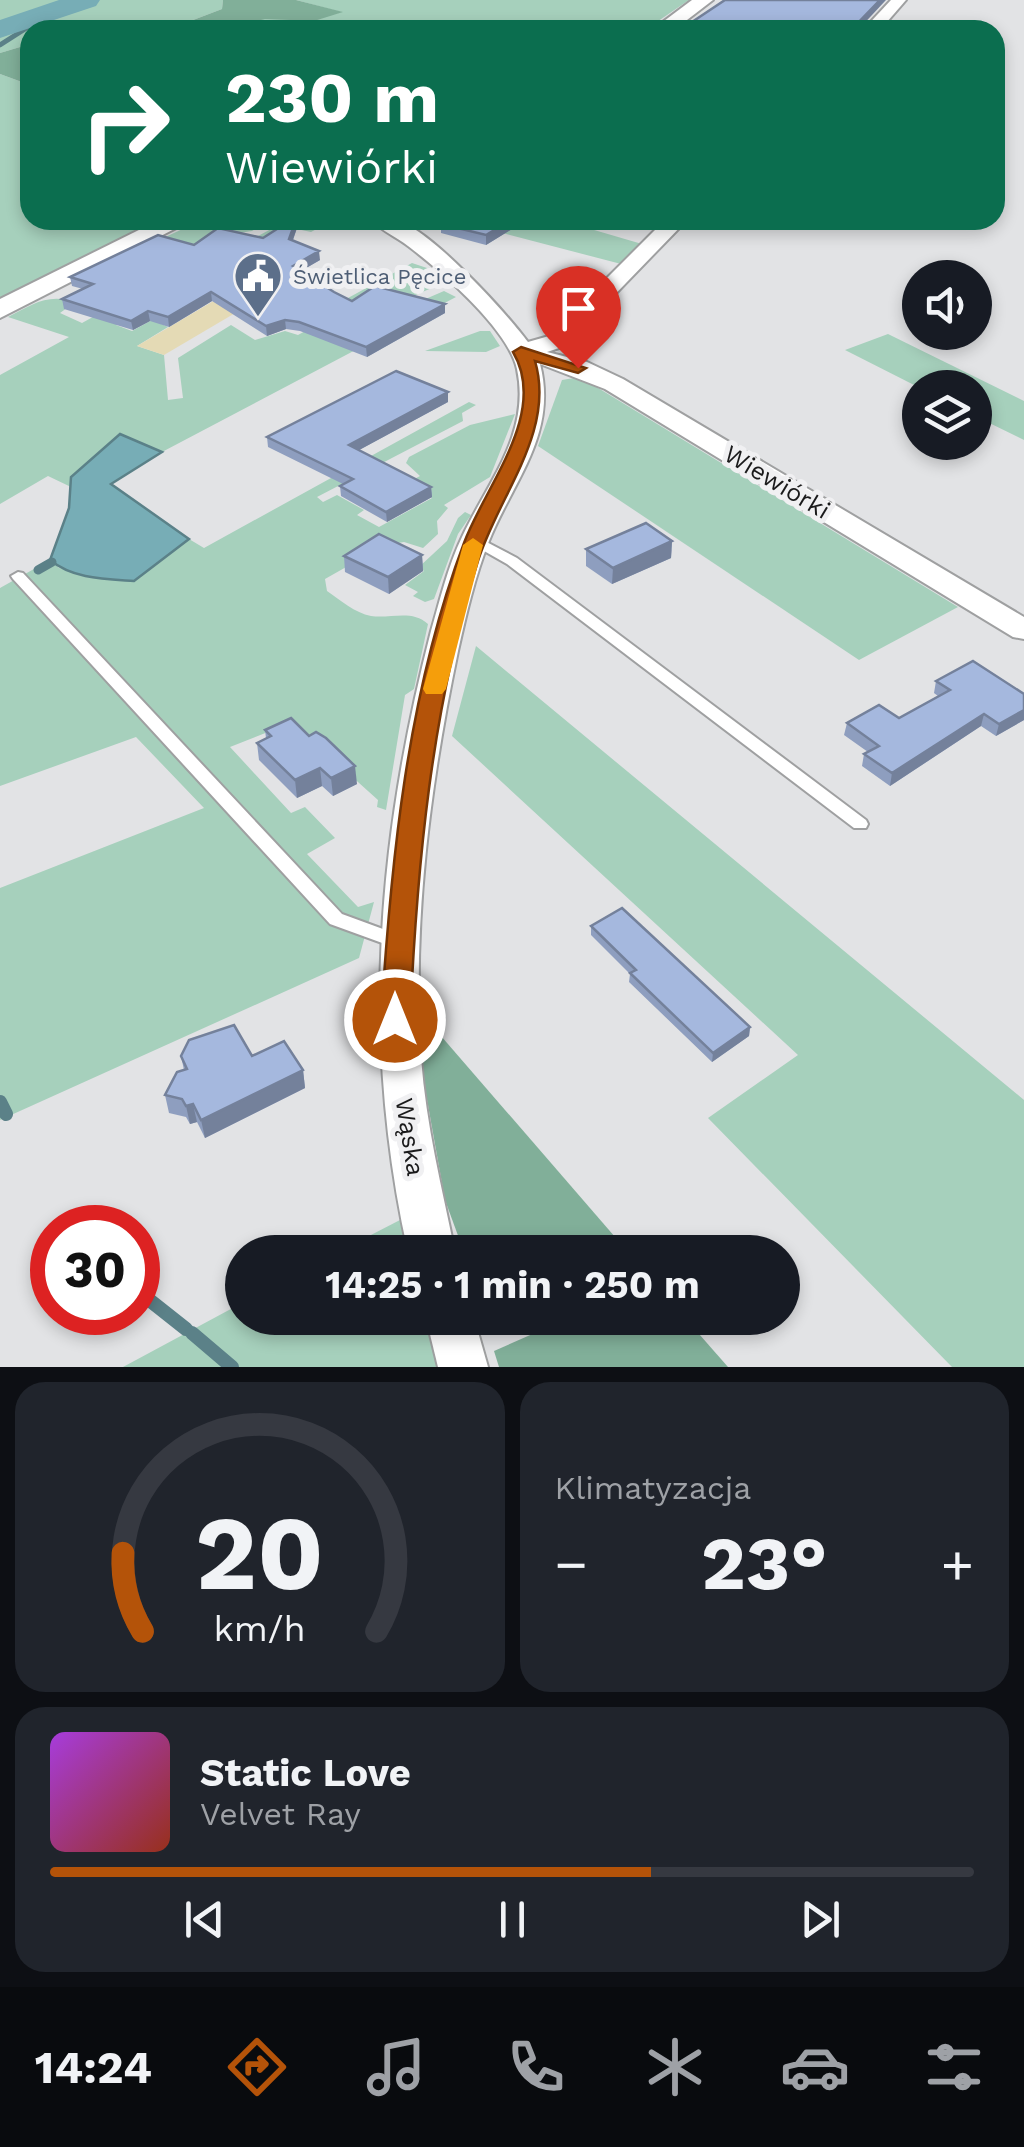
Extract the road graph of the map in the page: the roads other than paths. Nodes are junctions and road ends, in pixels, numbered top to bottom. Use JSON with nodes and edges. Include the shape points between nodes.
{"nodes":[{"id":1,"x":704,"y":0,"type":"edge"},
{"id":2,"x":898,"y":0,"type":"edge"},
{"id":3,"x":676,"y":20,"type":"edge"},
{"id":4,"x":880,"y":20,"type":"edge"},
{"id":5,"x":159,"y":230,"type":"edge"},
{"id":6,"x":403,"y":230,"type":"edge"},
{"id":7,"x":667,"y":230,"type":"edge"},
{"id":8,"x":0,"y":310,"type":"edge"},
{"id":9,"x":521,"y":352,"type":"junction"},
{"id":10,"x":475,"y":540,"type":"junction"},
{"id":11,"x":18,"y":576,"type":"dead end"},
{"id":12,"x":1024,"y":630,"type":"edge"},
{"id":13,"x":860,"y":824,"type":"dead end"},
{"id":14,"x":396,"y":941,"type":"junction"},
{"id":15,"x":429,"y":1235,"type":"edge"},
{"id":16,"x":455,"y":1335,"type":"edge"},
{"id":17,"x":463,"y":1367,"type":"edge"}],
"edges":[{"from":1,"to":3,"type":"street"},
{"from":2,"to":4,"type":"street"},
{"from":5,"to":8,"type":"street"},
{"from":6,"to":9,"type":"street","via":[[448,268]]},
{"from":7,"to":9,"type":"street","via":[[557,341]]},
{"from":9,"to":10,"type":"street","name":"Wąska","via":[[533,404]]},
{"from":9,"to":12,"type":"street","name":"Wiewiórki","via":[[614,384]]},
{"from":10,"to":13,"type":"lane","via":[[512,561]]},
{"from":10,"to":14,"type":"street","name":"Wąska","via":[[438,670]]},
{"from":11,"to":14,"type":"lane","via":[[336,918]]},
{"from":14,"to":15,"type":"street","name":"Wąska","via":[[399,1066]]},
{"from":16,"to":17,"type":"street"}]}
